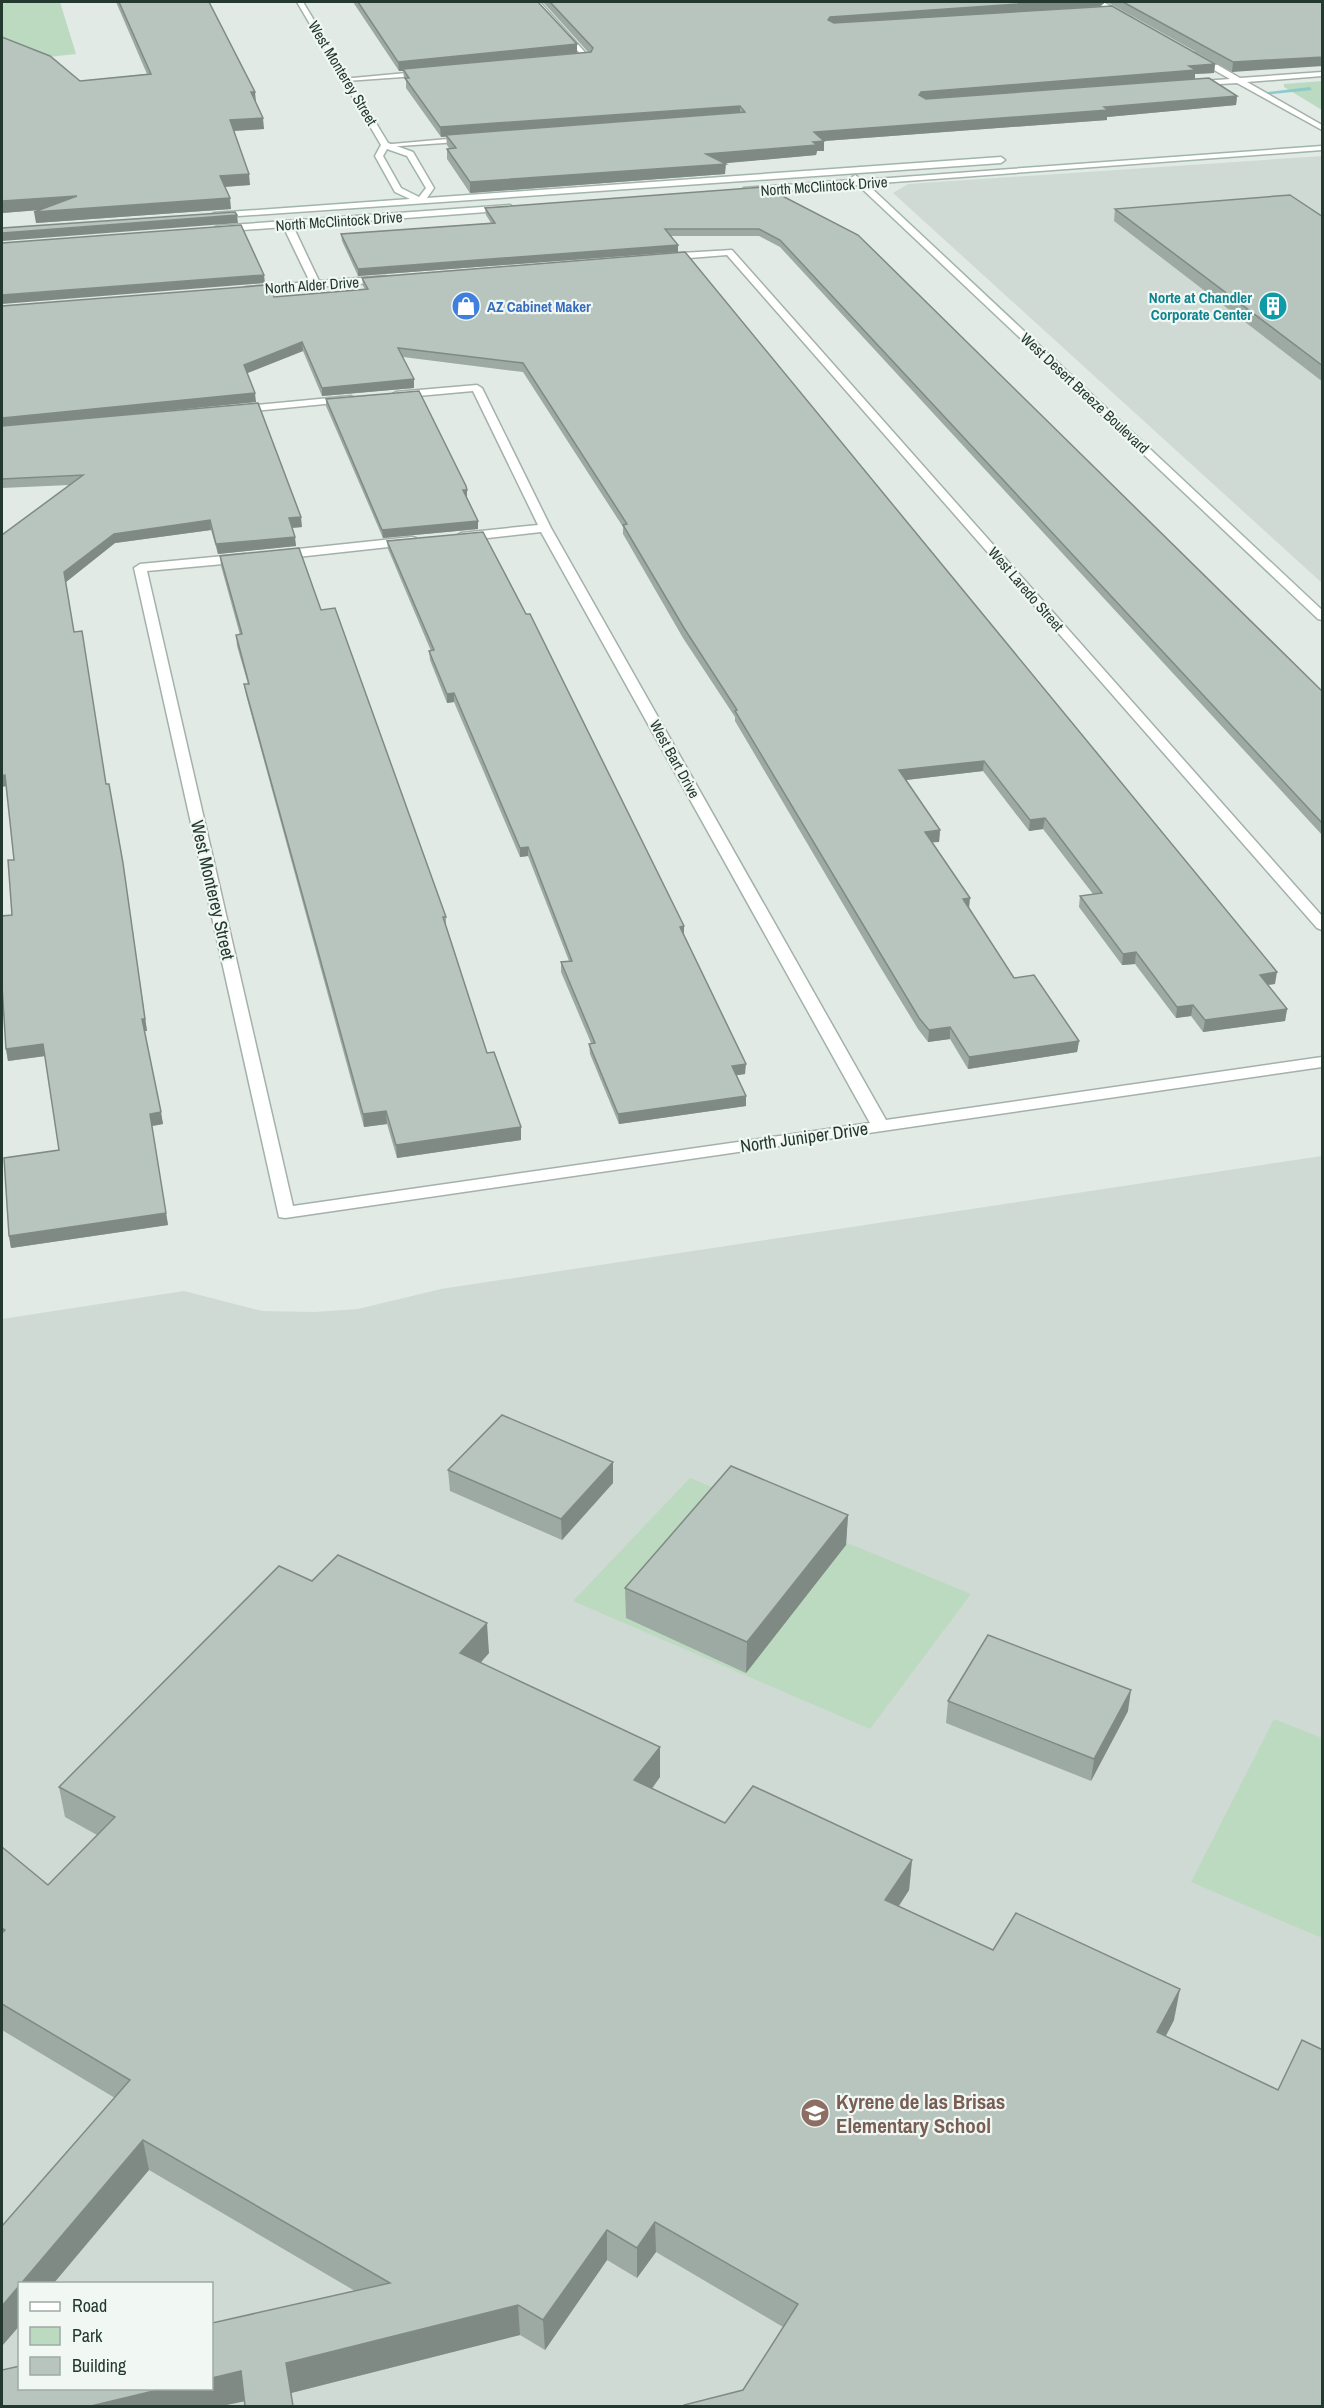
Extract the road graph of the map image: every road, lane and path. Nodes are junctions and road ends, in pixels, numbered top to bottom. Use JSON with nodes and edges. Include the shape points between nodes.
{"nodes":[{"id":1,"x":300,"y":2,"type":"edge"},
{"id":2,"x":537,"y":2,"type":"edge"},
{"id":3,"x":1099,"y":2,"type":"edge"},
{"id":4,"x":1113,"y":10,"type":"junction"},
{"id":5,"x":1095,"y":11,"type":"edge"},
{"id":6,"x":1137,"y":23,"type":"edge"},
{"id":7,"x":1187,"y":51,"type":"edge"},
{"id":8,"x":577,"y":58,"type":"edge"},
{"id":9,"x":440,"y":72,"type":"edge"},
{"id":10,"x":1323,"y":75,"type":"edge"},
{"id":11,"x":346,"y":79,"type":"junction"},
{"id":12,"x":1239,"y":80,"type":"junction"},
{"id":13,"x":1183,"y":84,"type":"edge"},
{"id":14,"x":1323,"y":128,"type":"edge"},
{"id":15,"x":480,"y":138,"type":"edge"},
{"id":16,"x":385,"y":145,"type":"junction"},
{"id":17,"x":1323,"y":148,"type":"edge"},
{"id":18,"x":1015,"y":159,"type":"dead end"},
{"id":19,"x":848,"y":171,"type":"junction"},
{"id":20,"x":861,"y":183,"type":"junction"},
{"id":21,"x":729,"y":192,"type":"edge"},
{"id":22,"x":420,"y":201,"type":"junction"},
{"id":23,"x":526,"y":207,"type":"edge"},
{"id":24,"x":205,"y":217,"type":"edge"},
{"id":25,"x":287,"y":224,"type":"junction"},
{"id":26,"x":204,"y":230,"type":"edge"},
{"id":27,"x":658,"y":258,"type":"edge"},
{"id":28,"x":398,"y":278,"type":"edge"},
{"id":29,"x":316,"y":284,"type":"junction"},
{"id":30,"x":234,"y":291,"type":"edge"},
{"id":31,"x":383,"y":396,"type":"edge"},
{"id":32,"x":360,"y":398,"type":"edge"},
{"id":33,"x":219,"y":411,"type":"edge"},
{"id":34,"x":545,"y":528,"type":"junction"},
{"id":35,"x":449,"y":538,"type":"edge"},
{"id":36,"x":425,"y":540,"type":"edge"},
{"id":37,"x":1323,"y":616,"type":"edge"},
{"id":38,"x":1323,"y":925,"type":"edge"},
{"id":39,"x":1323,"y":1062,"type":"edge"},
{"id":40,"x":881,"y":1126,"type":"junction"},
{"id":41,"x":285,"y":1213,"type":"joint"}],
"edges":[{"from":1,"to":11,"type":"street","name":"West Monterey Street"},
{"from":2,"to":8,"type":"street","via":[[588,57]]},
{"from":3,"to":4,"type":"street"},
{"from":4,"to":5,"type":"street"},
{"from":4,"to":6,"type":"street"},
{"from":7,"to":12,"type":"street"},
{"from":9,"to":11,"type":"street"},
{"from":10,"to":12,"type":"street"},
{"from":11,"to":16,"type":"street","name":"West Monterey Street"},
{"from":12,"to":13,"type":"street"},
{"from":12,"to":14,"type":"street"},
{"from":15,"to":16,"type":"street"},
{"from":16,"to":22,"type":"street","name":"West Monterey Street","via":[[379,156],[398,190]]},
{"from":16,"to":22,"type":"street","name":"West Monterey Street","via":[[410,154],[430,188]]},
{"from":17,"to":20,"type":"street","name":"North McClintock Drive"},
{"from":18,"to":19,"type":"street","name":"North McClintock Drive"},
{"from":19,"to":20,"type":"street","name":"West Desert Breeze Boulevard"},
{"from":19,"to":22,"type":"street","name":"North McClintock Drive"},
{"from":20,"to":21,"type":"street","name":"North McClintock Drive"},
{"from":20,"to":37,"type":"street","name":"West Desert Breeze Boulevard"},
{"from":22,"to":24,"type":"street","name":"North McClintock Drive"},
{"from":23,"to":25,"type":"street","name":"North McClintock Drive"},
{"from":25,"to":26,"type":"street","name":"North McClintock Drive"},
{"from":25,"to":29,"type":"street"},
{"from":27,"to":38,"type":"street","name":"West Laredo Street","via":[[729,252]]},
{"from":28,"to":29,"type":"street","name":"North Alder Drive"},
{"from":29,"to":30,"type":"street","name":"North Alder Drive"},
{"from":31,"to":34,"type":"street","name":"West Bart Drive","via":[[477,388]]},
{"from":32,"to":33,"type":"street"},
{"from":34,"to":35,"type":"street"},
{"from":34,"to":40,"type":"street","name":"West Bart Drive"},
{"from":36,"to":41,"type":"street","name":"West Monterey Street","via":[[140,568]]},
{"from":39,"to":40,"type":"street","name":"North Juniper Drive"},
{"from":40,"to":41,"type":"street","name":"North Juniper Drive"}]}
